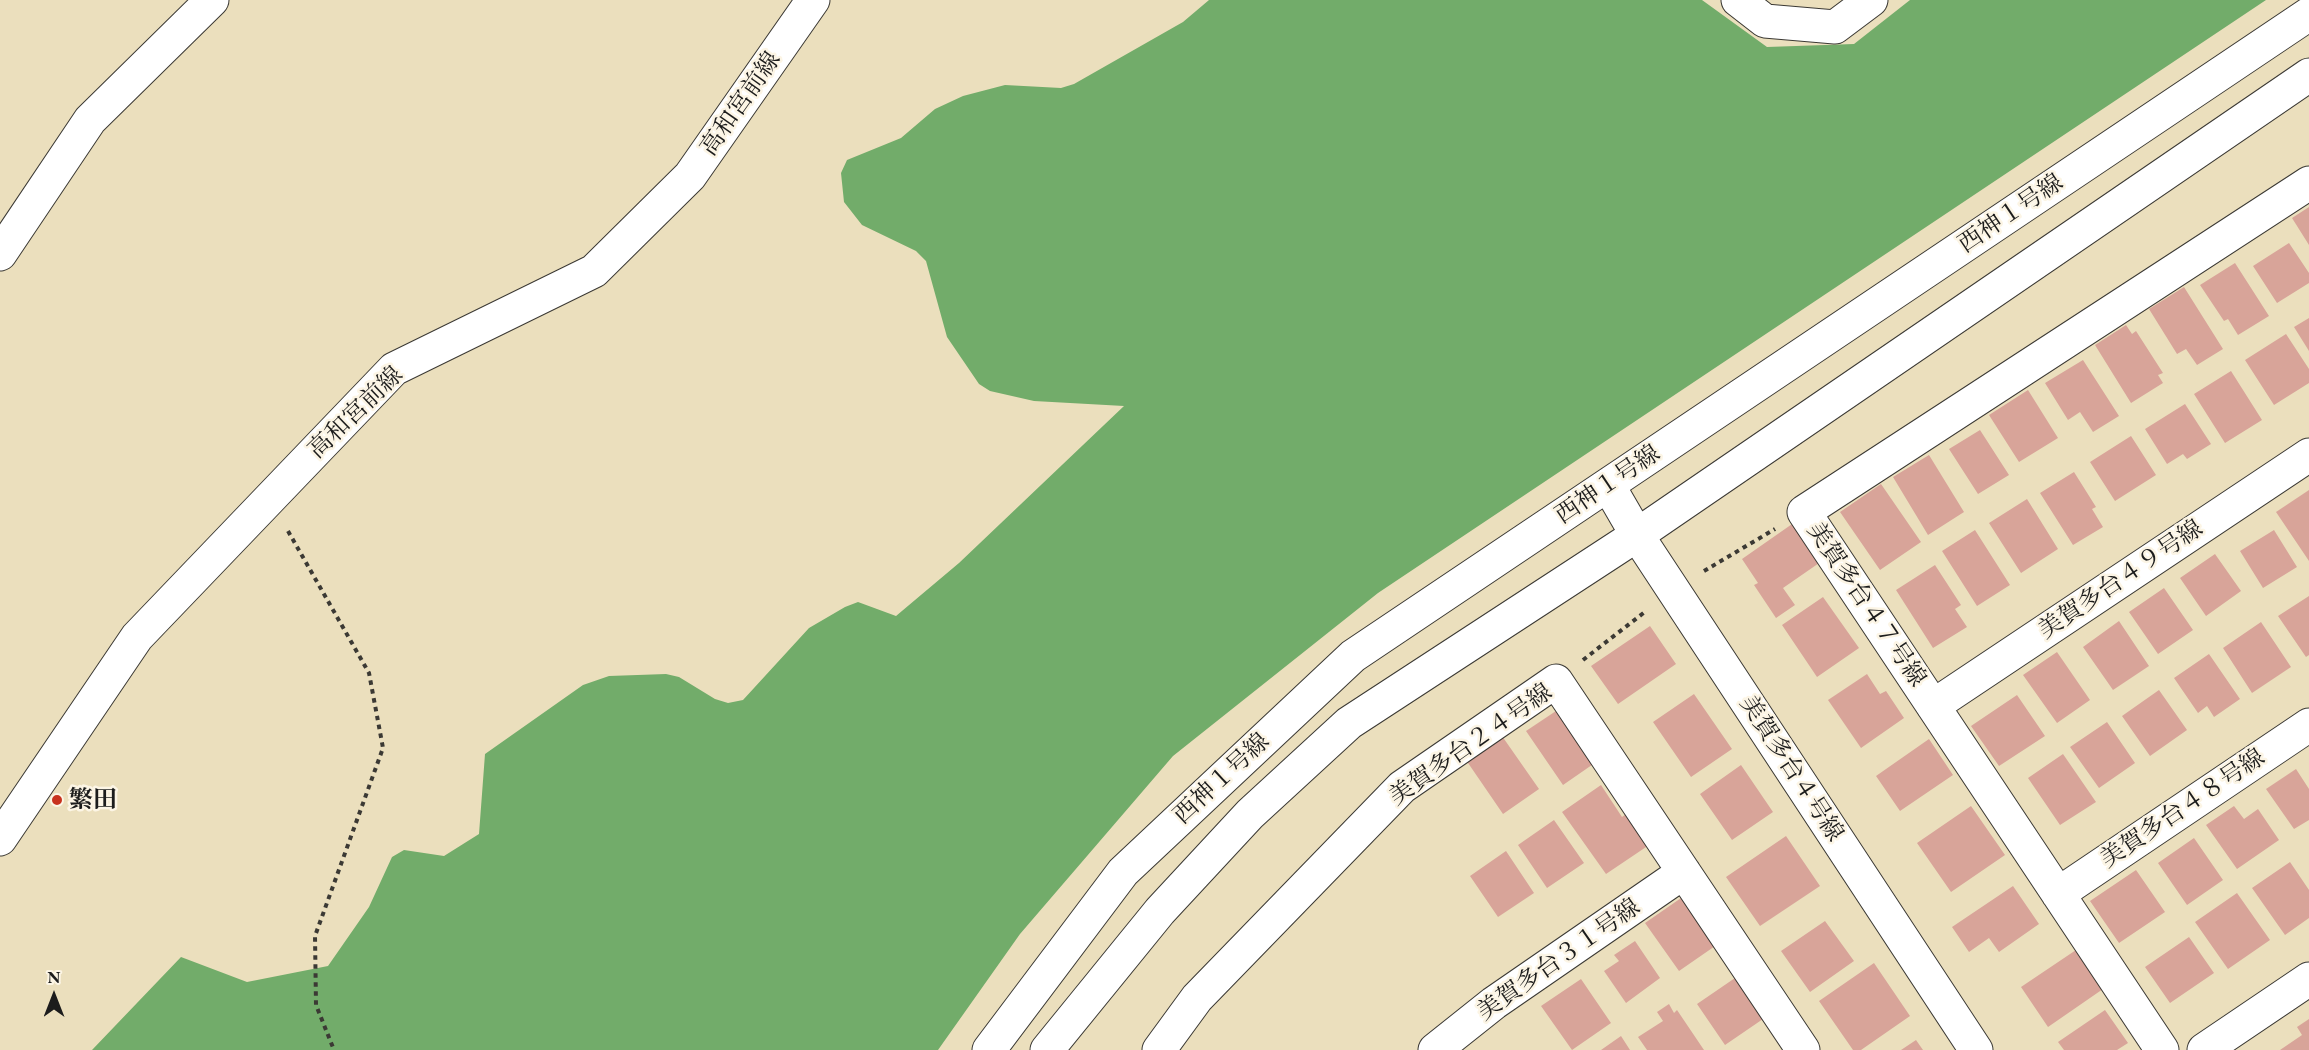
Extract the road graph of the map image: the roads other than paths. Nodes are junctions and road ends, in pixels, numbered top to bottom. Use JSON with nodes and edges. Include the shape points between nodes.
{"nodes":[{"id":1,"x":212,"y":0,"type":"edge"},
{"id":2,"x":813,"y":0,"type":"edge"},
{"id":3,"x":1738,"y":0,"type":"edge"},
{"id":4,"x":1871,"y":0,"type":"edge"},
{"id":5,"x":2309,"y":14,"type":"edge"},
{"id":6,"x":2309,"y":75,"type":"edge"},
{"id":7,"x":2309,"y":183,"type":"edge"},
{"id":8,"x":0,"y":254,"type":"edge"},
{"id":9,"x":2309,"y":455,"type":"edge"},
{"id":10,"x":1608,"y":486,"type":"junction"},
{"id":11,"x":1637,"y":535,"type":"junction"},
{"id":12,"x":1933,"y":706,"type":"junction"},
{"id":13,"x":2309,"y":725,"type":"edge"},
{"id":14,"x":0,"y":839,"type":"edge"},
{"id":15,"x":1684,"y":872,"type":"junction"},
{"id":16,"x":2058,"y":894,"type":"junction"},
{"id":17,"x":2309,"y":979,"type":"edge"},
{"id":18,"x":989,"y":1050,"type":"edge"},
{"id":19,"x":1047,"y":1050,"type":"edge"},
{"id":20,"x":1159,"y":1050,"type":"edge"},
{"id":21,"x":1435,"y":1050,"type":"edge"},
{"id":22,"x":1803,"y":1050,"type":"edge"},
{"id":23,"x":1976,"y":1050,"type":"edge"},
{"id":24,"x":2162,"y":1050,"type":"edge"},
{"id":25,"x":2204,"y":1050,"type":"edge"}],
"edges":[{"from":1,"to":8,"type":"street","via":[[90,120]]},
{"from":2,"to":14,"type":"street","name":"高和宮前線","via":[[690,176],[594,271],[394,369],[137,637]]},
{"from":3,"to":4,"type":"street","via":[[1765,21],[1834,27]]},
{"from":5,"to":10,"type":"street","name":"西神１号線"},
{"from":6,"to":11,"type":"street","name":"西神１号線"},
{"from":7,"to":12,"type":"street","name":"美賀多台４７号線","via":[[1803,512]]},
{"from":9,"to":12,"type":"street","name":"美賀多台４９号線"},
{"from":10,"to":11,"type":"street","name":"美賀多台４号線"},
{"from":10,"to":18,"type":"street","name":"西神１号線","via":[[1353,656],[1123,872]]},
{"from":11,"to":19,"type":"street","name":"西神１号線","via":[[1349,723],[1250,814],[1160,910]]},
{"from":11,"to":23,"type":"street","name":"美賀多台４号線"},
{"from":12,"to":16,"type":"street","name":"美賀多台４７号線"},
{"from":13,"to":16,"type":"street","name":"美賀多台４８号線"},
{"from":15,"to":20,"type":"street","name":"美賀多台２４号線","via":[[1556,681],[1402,787],[1197,998]]},
{"from":15,"to":21,"type":"street","name":"美賀多台３１号線","via":[[1494,1003]]},
{"from":15,"to":22,"type":"street","name":"美賀多台２４号線"},
{"from":16,"to":24,"type":"street","name":"美賀多台４７号線"},
{"from":17,"to":25,"type":"street"}]}
